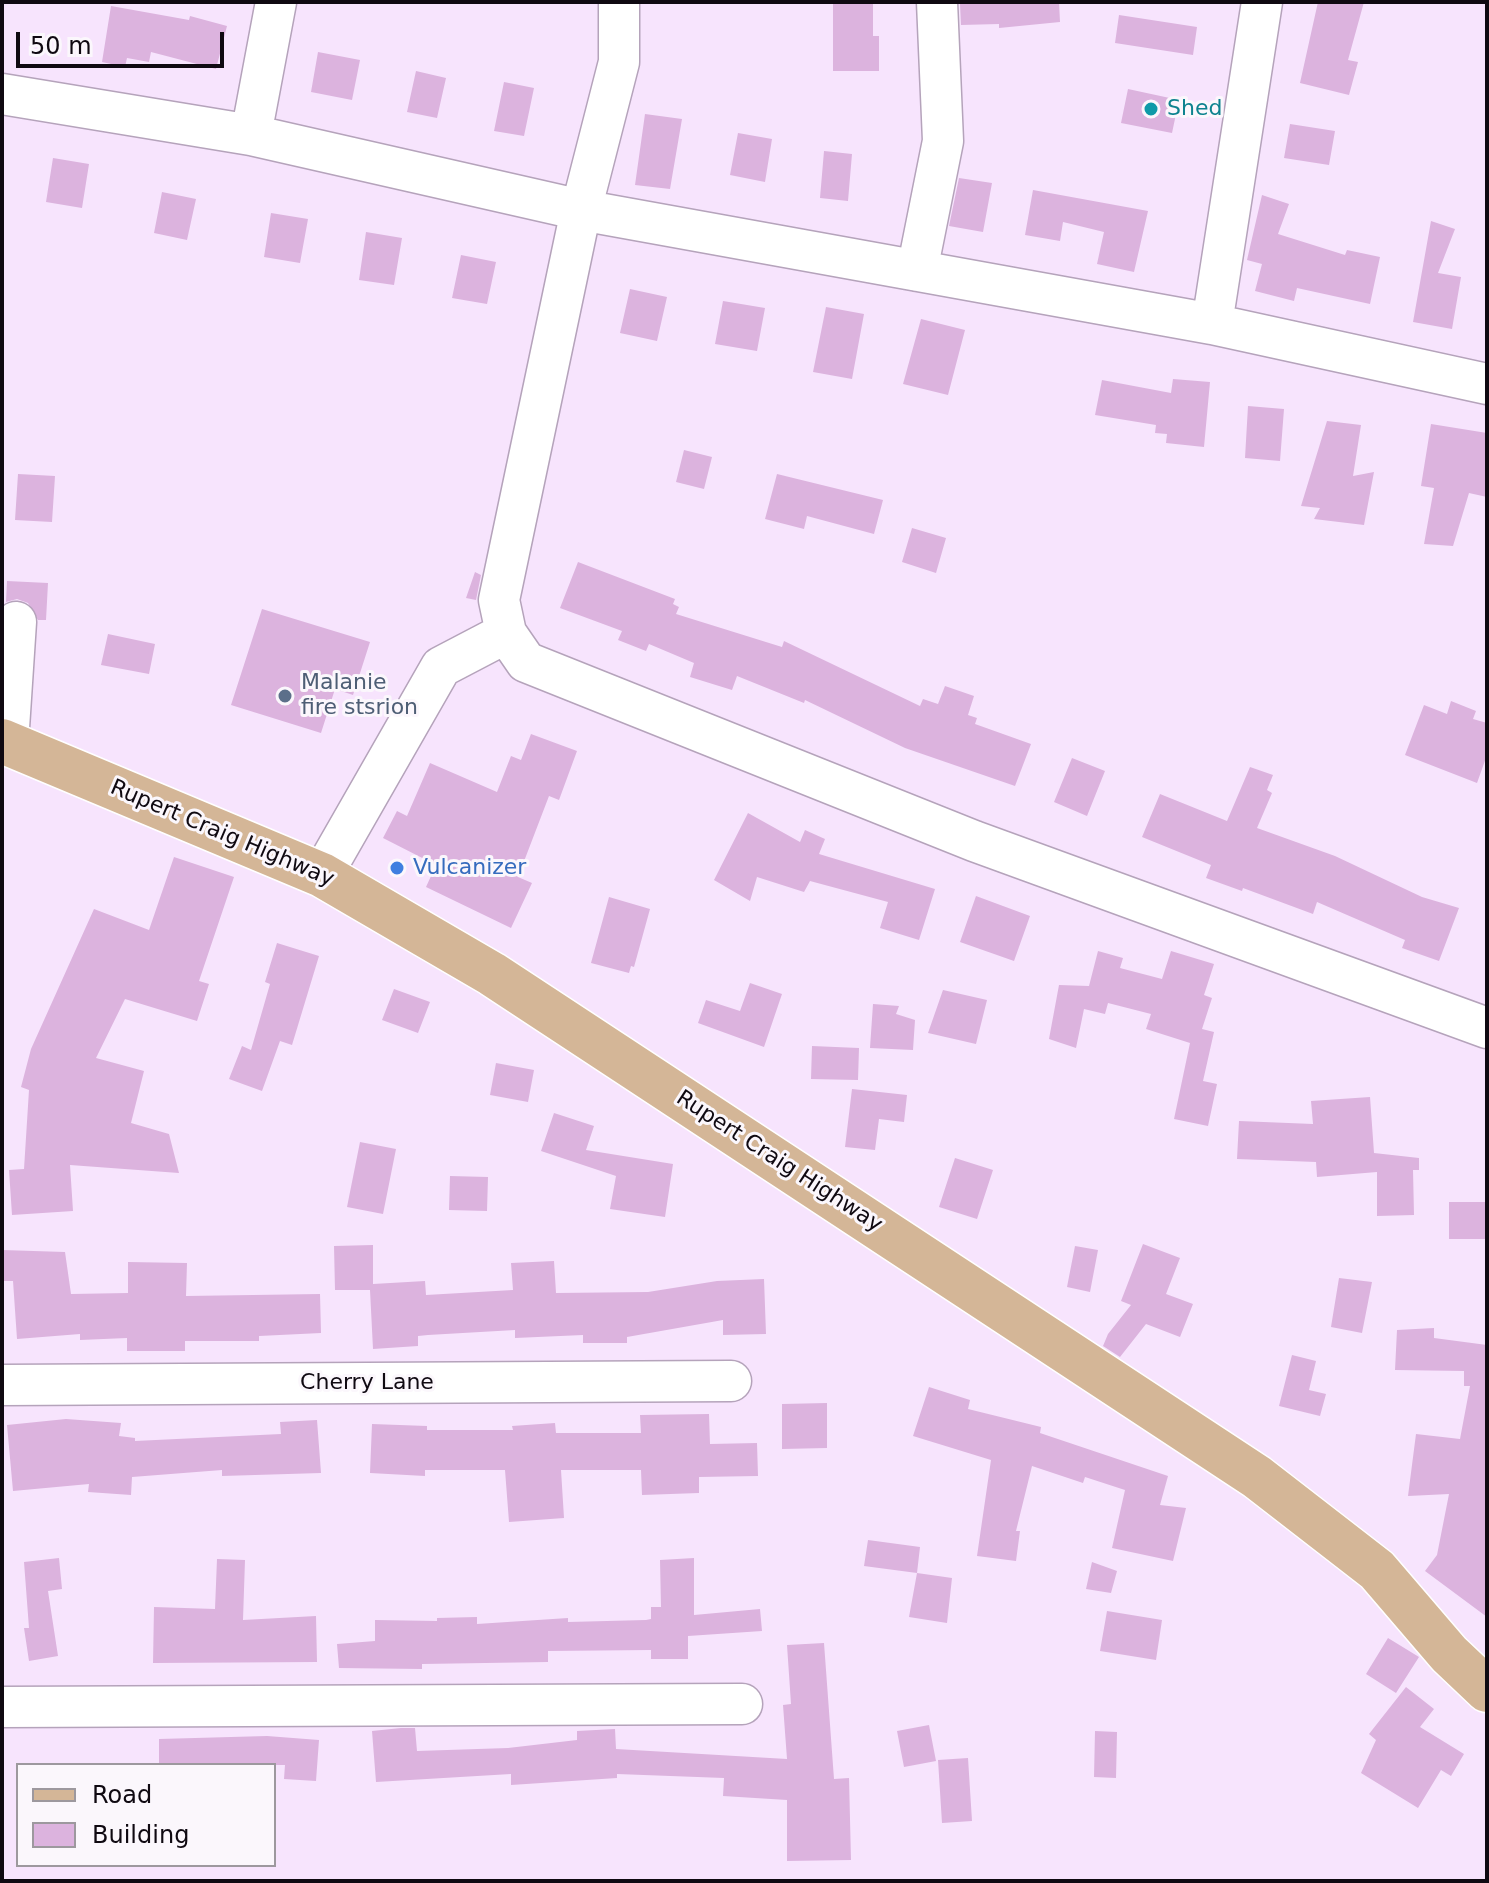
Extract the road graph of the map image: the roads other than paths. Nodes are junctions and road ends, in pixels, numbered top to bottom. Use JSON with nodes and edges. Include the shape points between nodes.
{"nodes":[{"id":1,"x":276,"y":2,"type":"edge"},
{"id":2,"x":619,"y":2,"type":"edge"},
{"id":3,"x":937,"y":2,"type":"edge"},
{"id":4,"x":1262,"y":2,"type":"edge"},
{"id":5,"x":2,"y":94,"type":"edge"},
{"id":6,"x":251,"y":135,"type":"junction"},
{"id":7,"x":581,"y":210,"type":"junction"},
{"id":8,"x":917,"y":271,"type":"junction"},
{"id":9,"x":1212,"y":324,"type":"junction"},
{"id":10,"x":1487,"y":384,"type":"edge"},
{"id":11,"x":16,"y":622,"type":"dead end"},
{"id":12,"x":506,"y":633,"type":"junction"},
{"id":13,"x":5,"y":742,"type":"edge"},
{"id":14,"x":322,"y":875,"type":"junction"},
{"id":15,"x":1487,"y":1028,"type":"edge"},
{"id":16,"x":731,"y":1381,"type":"dead end"},
{"id":17,"x":2,"y":1385,"type":"edge"},
{"id":18,"x":1487,"y":1690,"type":"edge"},
{"id":19,"x":742,"y":1704,"type":"dead end"},
{"id":20,"x":2,"y":1707,"type":"edge"}],
"edges":[{"from":1,"to":6,"type":"street"},
{"from":2,"to":7,"type":"street","via":[[619,62]]},
{"from":3,"to":8,"type":"street","via":[[943,141]]},
{"from":4,"to":9,"type":"street"},
{"from":5,"to":6,"type":"street"},
{"from":6,"to":7,"type":"street"},
{"from":7,"to":8,"type":"street"},
{"from":7,"to":12,"type":"street","via":[[499,600]]},
{"from":8,"to":9,"type":"street"},
{"from":9,"to":10,"type":"street"},
{"from":11,"to":13,"type":"street"},
{"from":12,"to":14,"type":"street","via":[[441,667]]},
{"from":12,"to":15,"type":"street","via":[[526,662],[974,841]]},
{"from":13,"to":14,"type":"main road","name":"Rupert Craig Highway"},
{"from":14,"to":18,"type":"main road","name":"Rupert Craig Highway","via":[[492,974],[1257,1477],[1377,1570]]},
{"from":16,"to":17,"type":"street","name":"Cherry Lane"},
{"from":19,"to":20,"type":"street"}]}
